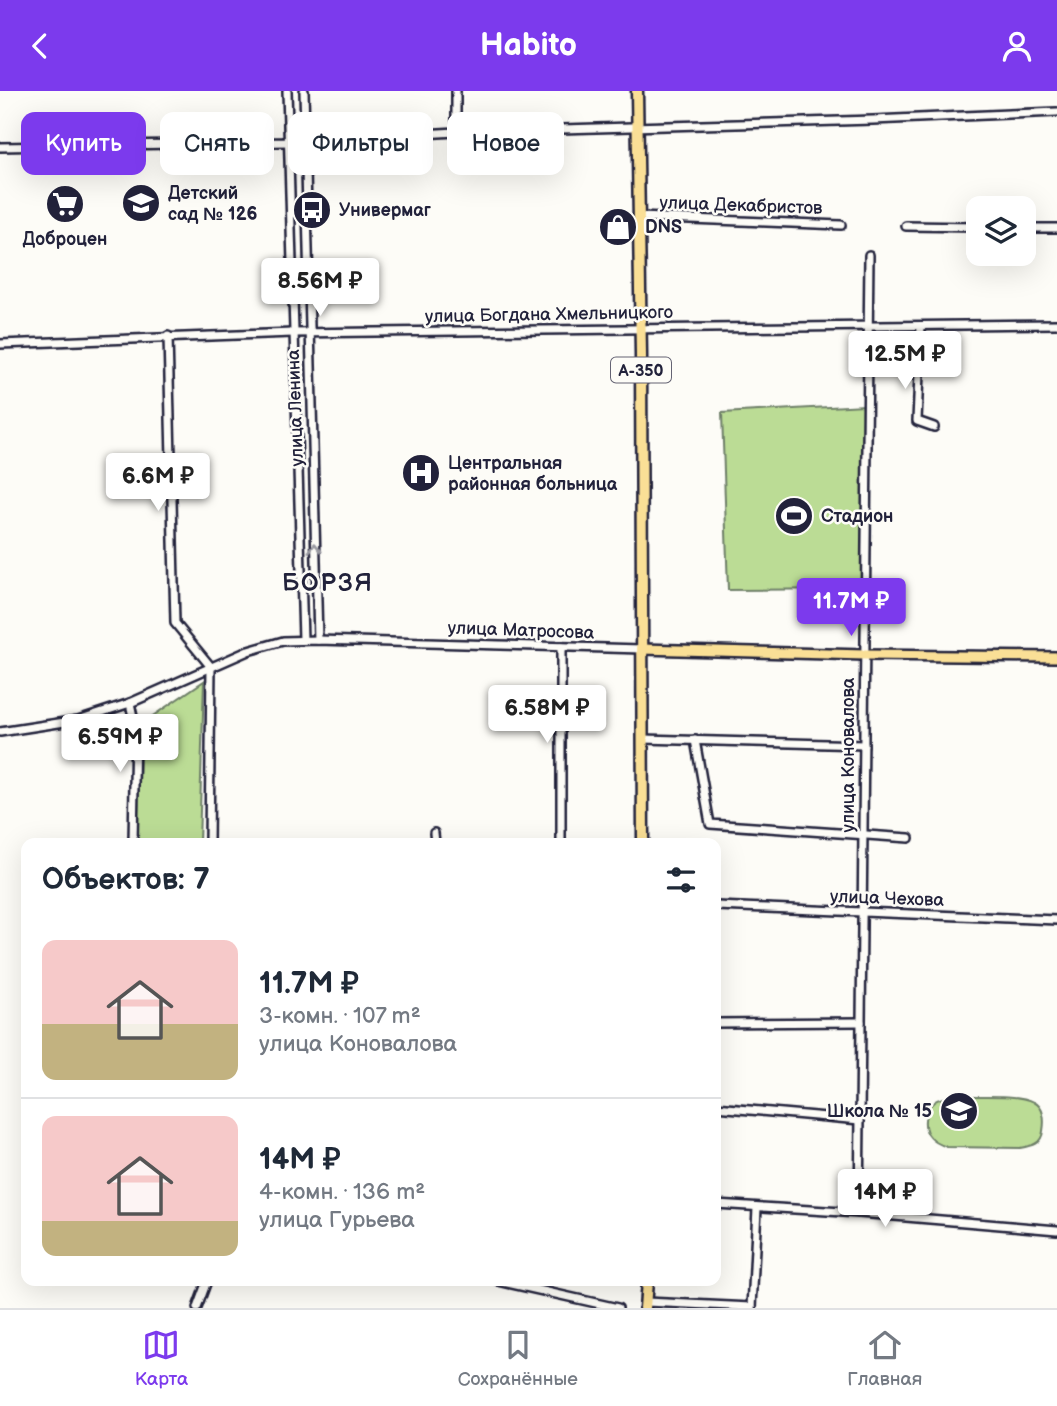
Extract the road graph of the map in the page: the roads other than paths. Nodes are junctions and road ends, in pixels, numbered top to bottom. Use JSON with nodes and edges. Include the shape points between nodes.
{"nodes":[{"id":1,"x":287,"y":91,"type":"edge"},
{"id":2,"x":304,"y":91,"type":"edge"},
{"id":3,"x":456,"y":91,"type":"edge"},
{"id":4,"x":637,"y":91,"type":"edge"},
{"id":5,"x":305,"y":112,"type":"edge"},
{"id":6,"x":456,"y":112,"type":"edge"},
{"id":7,"x":1057,"y":112,"type":"edge"},
{"id":8,"x":638,"y":127,"type":"junction"},
{"id":9,"x":564,"y":129,"type":"edge"},
{"id":10,"x":288,"y":142,"type":"joint"},
{"id":11,"x":0,"y":147,"type":"edge"},
{"id":12,"x":289,"y":175,"type":"edge"},
{"id":13,"x":307,"y":175,"type":"edge"},
{"id":14,"x":639,"y":217,"type":"junction"},
{"id":15,"x":841,"y":225,"type":"dead end"},
{"id":16,"x":906,"y":226,"type":"dead end"},
{"id":17,"x":966,"y":227,"type":"edge"},
{"id":18,"x":1036,"y":228,"type":"edge"},
{"id":19,"x":1057,"y":228,"type":"edge"},
{"id":20,"x":869,"y":255,"type":"dead end"},
{"id":21,"x":1057,"y":324,"type":"edge"},
{"id":22,"x":921,"y":326,"type":"junction"},
{"id":23,"x":867,"y":327,"type":"junction"},
{"id":24,"x":640,"y":329,"type":"junction"},
{"id":25,"x":293,"y":333,"type":"junction"},
{"id":26,"x":309,"y":333,"type":"junction"},
{"id":27,"x":168,"y":336,"type":"junction"},
{"id":28,"x":0,"y":344,"type":"edge"},
{"id":29,"x":934,"y":427,"type":"dead end"},
{"id":30,"x":303,"y":640,"type":"junction"},
{"id":31,"x":318,"y":640,"type":"junction"},
{"id":32,"x":561,"y":647,"type":"junction"},
{"id":33,"x":642,"y":649,"type":"junction"},
{"id":34,"x":865,"y":655,"type":"junction"},
{"id":35,"x":1057,"y":657,"type":"edge"},
{"id":36,"x":211,"y":667,"type":"junction"},
{"id":37,"x":130,"y":703,"type":"junction"},
{"id":38,"x":0,"y":732,"type":"edge"},
{"id":39,"x":643,"y":739,"type":"junction"},
{"id":40,"x":695,"y":740,"type":"junction"},
{"id":41,"x":864,"y":745,"type":"junction"},
{"id":42,"x":434,"y":834,"type":"dead end"},
{"id":43,"x":863,"y":835,"type":"junction"},
{"id":44,"x":133,"y":838,"type":"edge"},
{"id":45,"x":209,"y":838,"type":"edge"},
{"id":46,"x":434,"y":838,"type":"edge"},
{"id":47,"x":561,"y":838,"type":"edge"},
{"id":48,"x":643,"y":838,"type":"edge"},
{"id":49,"x":909,"y":838,"type":"dead end"},
{"id":50,"x":721,"y":906,"type":"edge"},
{"id":51,"x":863,"y":913,"type":"junction"},
{"id":52,"x":1057,"y":920,"type":"edge"},
{"id":53,"x":861,"y":1022,"type":"junction"},
{"id":54,"x":721,"y":1023,"type":"edge"},
{"id":55,"x":721,"y":1107,"type":"edge"},
{"id":56,"x":860,"y":1120,"type":"junction"},
{"id":57,"x":721,"y":1204,"type":"edge"},
{"id":58,"x":757,"y":1208,"type":"junction"},
{"id":59,"x":859,"y":1213,"type":"junction"},
{"id":60,"x":1057,"y":1230,"type":"edge"},
{"id":61,"x":205,"y":1286,"type":"edge"},
{"id":62,"x":520,"y":1286,"type":"edge"},
{"id":63,"x":647,"y":1286,"type":"edge"},
{"id":64,"x":645,"y":1305,"type":"edge"},
{"id":65,"x":197,"y":1308,"type":"edge"},
{"id":66,"x":618,"y":1308,"type":"edge"},
{"id":67,"x":752,"y":1308,"type":"edge"}],
"edges":[{"from":1,"to":10,"type":"street","name":"улица Ленина"},
{"from":2,"to":5,"type":"street","name":"улица Ленина"},
{"from":3,"to":6,"type":"street"},
{"from":4,"to":8,"type":"highway","number":"А-350"},
{"from":7,"to":8,"type":"street"},
{"from":8,"to":9,"type":"street"},
{"from":8,"to":14,"type":"highway","number":"А-350"},
{"from":10,"to":11,"type":"street"},
{"from":12,"to":25,"type":"street","name":"улица Ленина"},
{"from":13,"to":26,"type":"street","name":"улица Ленина"},
{"from":14,"to":15,"type":"street","name":"улица Декабристов"},
{"from":14,"to":24,"type":"highway","number":"А-350"},
{"from":16,"to":17,"type":"street"},
{"from":18,"to":19,"type":"street"},
{"from":20,"to":23,"type":"street","name":"улица Коновалова"},
{"from":21,"to":22,"type":"street","name":"улица Богдана Хмельницкого"},
{"from":22,"to":23,"type":"street","name":"улица Богдана Хмельницкого"},
{"from":22,"to":29,"type":"street","via":[[917,421]]},
{"from":23,"to":24,"type":"street","name":"улица Богдана Хмельницкого"},
{"from":23,"to":34,"type":"street","name":"улица Коновалова"},
{"from":24,"to":26,"type":"street","name":"улица Богдана Хмельницкого"},
{"from":24,"to":33,"type":"highway","number":"А-350"},
{"from":25,"to":26,"type":"street","name":"улица Богдана Хмельницкого"},
{"from":25,"to":27,"type":"street","name":"улица Богдана Хмельницкого"},
{"from":25,"to":30,"type":"street","name":"улица Ленина"},
{"from":31,"to":26,"type":"street","name":"улица Ленина","one_way":true},
{"from":27,"to":28,"type":"street","name":"улица Богдана Хмельницкого"},
{"from":27,"to":36,"type":"street","via":[[174,623]]},
{"from":30,"to":31,"type":"street","name":"улица Матросова"},
{"from":30,"to":36,"type":"street","name":"улица Матросова","via":[[262,646]]},
{"from":31,"to":32,"type":"street","name":"улица Матросова"},
{"from":32,"to":33,"type":"street","name":"улица Матросова"},
{"from":32,"to":47,"type":"street"},
{"from":33,"to":34,"type":"main road","name":"улица Матросова"},
{"from":33,"to":39,"type":"highway","number":"А-350"},
{"from":34,"to":35,"type":"main road","name":"улица Матросова"},
{"from":34,"to":41,"type":"street","name":"улица Коновалова"},
{"from":36,"to":37,"type":"street","name":"улица Матросова"},
{"from":36,"to":45,"type":"street"},
{"from":37,"to":38,"type":"street","name":"улица Матросова","via":[[78,720]]},
{"from":37,"to":44,"type":"street","via":[[135,726]]},
{"from":39,"to":40,"type":"street"},
{"from":39,"to":48,"type":"highway","number":"А-350"},
{"from":40,"to":41,"type":"street"},
{"from":40,"to":43,"type":"street","via":[[710,824]]},
{"from":41,"to":43,"type":"street","name":"улица Коновалова"},
{"from":42,"to":46,"type":"street"},
{"from":43,"to":49,"type":"street"},
{"from":43,"to":51,"type":"street","name":"улица Коновалова"},
{"from":50,"to":51,"type":"street","name":"улица Чехова"},
{"from":51,"to":52,"type":"street","name":"улица Чехова"},
{"from":51,"to":53,"type":"street","name":"улица Коновалова"},
{"from":53,"to":54,"type":"street"},
{"from":53,"to":56,"type":"street","name":"улица Коновалова"},
{"from":55,"to":56,"type":"street"},
{"from":56,"to":59,"type":"street","name":"улица Коновалова"},
{"from":57,"to":58,"type":"street"},
{"from":58,"to":59,"type":"street"},
{"from":58,"to":67,"type":"street"},
{"from":59,"to":60,"type":"street"},
{"from":61,"to":65,"type":"street"},
{"from":62,"to":66,"type":"street"},
{"from":63,"to":64,"type":"highway"},
{"from":64,"to":67,"type":"street"}]}
